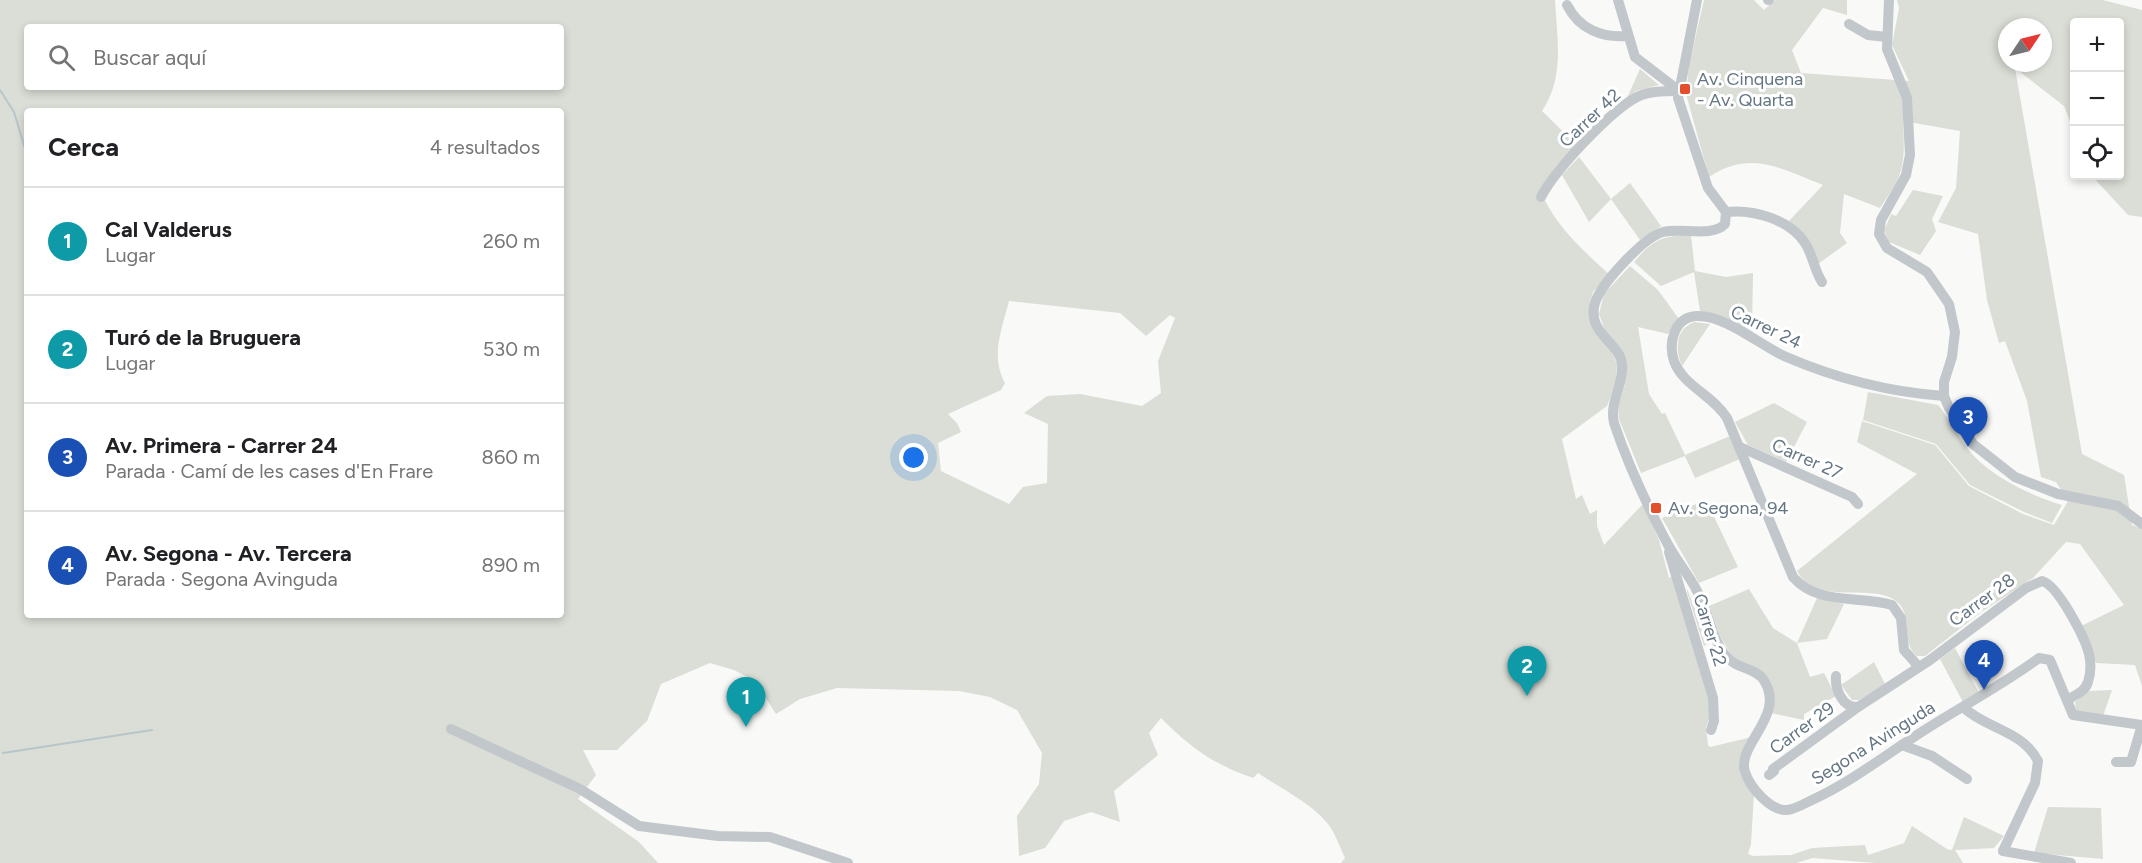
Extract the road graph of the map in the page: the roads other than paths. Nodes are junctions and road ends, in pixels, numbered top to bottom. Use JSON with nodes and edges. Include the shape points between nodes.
{"nodes":[{"id":1,"x":1618,"y":0,"type":"edge"},
{"id":2,"x":1697,"y":0,"type":"edge"},
{"id":3,"x":1889,"y":0,"type":"edge"},
{"id":4,"x":1567,"y":6,"type":"dead end"},
{"id":5,"x":1849,"y":24,"type":"dead end"},
{"id":6,"x":1627,"y":36,"type":"junction"},
{"id":7,"x":1887,"y":37,"type":"junction"},
{"id":8,"x":1678,"y":91,"type":"junction"},
{"id":9,"x":1541,"y":197,"type":"dead end"},
{"id":10,"x":1726,"y":212,"type":"junction"},
{"id":11,"x":1822,"y":282,"type":"dead end"},
{"id":12,"x":1944,"y":396,"type":"junction"},
{"id":13,"x":1740,"y":447,"type":"junction"},
{"id":14,"x":1858,"y":504,"type":"dead end"},
{"id":15,"x":2142,"y":524,"type":"edge"},
{"id":16,"x":1665,"y":540,"type":"junction"},
{"id":17,"x":1919,"y":668,"type":"junction"},
{"id":18,"x":1836,"y":676,"type":"dead end"},
{"id":19,"x":2067,"y":700,"type":"junction"},
{"id":20,"x":1858,"y":707,"type":"junction"},
{"id":21,"x":1964,"y":708,"type":"junction"},
{"id":22,"x":2142,"y":725,"type":"edge"},
{"id":23,"x":450,"y":729,"type":"dead end"},
{"id":24,"x":1711,"y":730,"type":"dead end"},
{"id":25,"x":1902,"y":745,"type":"junction"},
{"id":26,"x":2116,"y":762,"type":"dead end"},
{"id":27,"x":1769,"y":776,"type":"dead end"},
{"id":28,"x":1966,"y":779,"type":"dead end"},
{"id":29,"x":2003,"y":851,"type":"junction"},
{"id":30,"x":848,"y":863,"type":"edge"},
{"id":31,"x":2010,"y":863,"type":"edge"},
{"id":32,"x":2072,"y":863,"type":"edge"}],
"edges":[{"from":1,"to":6,"type":"street"},
{"from":2,"to":8,"type":"street"},
{"from":3,"to":7,"type":"street"},
{"from":4,"to":6,"type":"street","via":[[1575,19],[1601,34]]},
{"from":5,"to":7,"type":"street","via":[[1868,35]]},
{"from":6,"to":8,"type":"street","via":[[1637,60]]},
{"from":7,"to":12,"type":"street","via":[[1887,49],[1907,98],[1910,151],[1906,176],[1881,220],[1879,234],[1887,248],[1927,272],[1949,304],[1955,332]]},
{"from":8,"to":9,"type":"street","name":"Carrer 42","via":[[1647,93],[1631,100],[1556,173]]},
{"from":8,"to":10,"type":"street","via":[[1708,188]]},
{"from":10,"to":11,"type":"street","via":[[1758,213],[1792,230],[1807,246]]},
{"from":10,"to":16,"type":"street","name":"Segona Avinguda","via":[[1725,224],[1716,230],[1670,231],[1650,238],[1609,281],[1594,306],[1598,328],[1618,352],[1622,364],[1612,409],[1614,423]]},
{"from":12,"to":13,"type":"street","name":"Carrer 24","via":[[1894,392],[1855,383],[1782,355],[1751,335],[1704,317],[1692,317],[1674,331],[1673,359],[1683,377],[1725,414]]},
{"from":12,"to":15,"type":"street","via":[[1956,422],[1973,444],[2015,477],[2058,494],[2118,506]]},
{"from":13,"to":14,"type":"street","name":"Carrer 27","via":[[1852,497]]},
{"from":13,"to":17,"type":"street","name":"Carrer 24","via":[[1793,576],[1806,587],[1833,598],[1869,600],[1895,607],[1901,618],[1904,650]]},
{"from":16,"to":24,"type":"street","name":"Carrer 22","via":[[1711,691]]},
{"from":16,"to":25,"type":"street","name":"Segona Avinguda","via":[[1696,589],[1726,657],[1735,666],[1761,677],[1767,687],[1765,723],[1745,756],[1744,765],[1751,783],[1767,801],[1778,808],[1796,807],[1845,783]]},
{"from":17,"to":19,"type":"street","name":"Carrer 28","via":[[2026,588],[2045,581],[2052,585],[2079,631],[2090,660],[2086,687]]},
{"from":17,"to":20,"type":"street","name":"Carrer 28"},
{"from":18,"to":20,"type":"street","via":[[1836,687],[1844,702]]},
{"from":19,"to":21,"type":"street","name":"Segona Avinguda","via":[[2050,660],[2039,658]]},
{"from":19,"to":22,"type":"street","name":"Segona Avinguda","via":[[2070,712],[2077,717]]},
{"from":20,"to":27,"type":"street","name":"Carrer 29","via":[[1773,769]]},
{"from":21,"to":25,"type":"street","name":"Segona Avinguda"},
{"from":21,"to":29,"type":"street","via":[[1974,717],[2020,738],[2038,761],[2035,783]]},
{"from":22,"to":26,"type":"street","via":[[2131,762]]},
{"from":23,"to":30,"type":"street","via":[[580,789],[639,826],[718,836],[770,837]]},
{"from":25,"to":28,"type":"street","via":[[1932,756]]},
{"from":29,"to":31,"type":"street"},
{"from":29,"to":32,"type":"street"}]}
